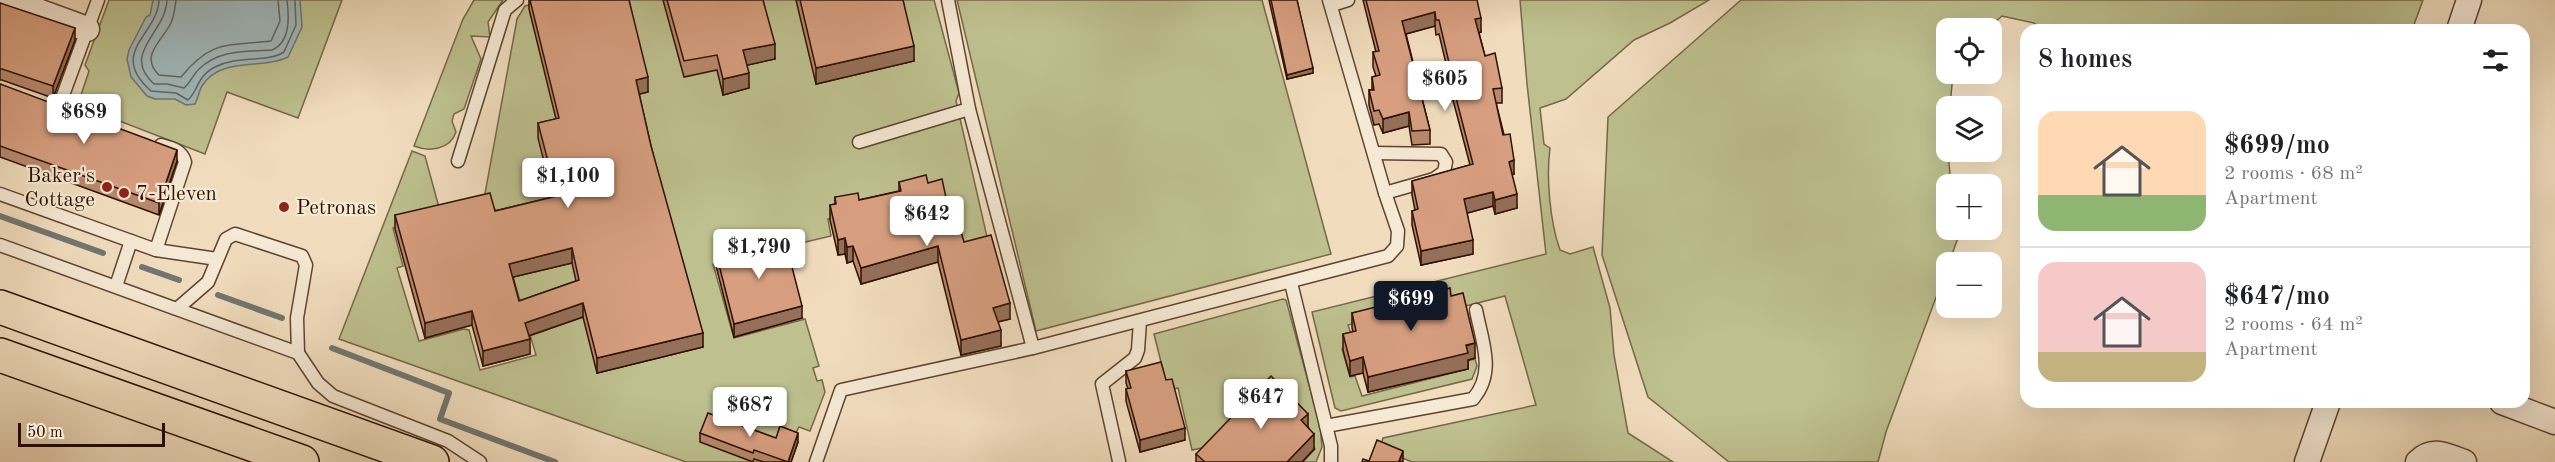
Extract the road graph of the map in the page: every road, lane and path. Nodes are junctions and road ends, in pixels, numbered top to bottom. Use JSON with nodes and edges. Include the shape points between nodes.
{"nodes":[{"id":1,"x":8,"y":0,"type":"edge"},
{"id":2,"x":98,"y":0,"type":"edge"},
{"id":3,"x":517,"y":0,"type":"edge"},
{"id":4,"x":948,"y":0,"type":"edge"},
{"id":5,"x":1348,"y":0,"type":"edge"},
{"id":6,"x":2469,"y":0,"type":"edge"},
{"id":7,"x":1330,"y":2,"type":"edge"},
{"id":8,"x":2461,"y":24,"type":"edge"},
{"id":9,"x":87,"y":29,"type":"junction"},
{"id":10,"x":59,"y":109,"type":"edge"},
{"id":11,"x":969,"y":110,"type":"junction"},
{"id":12,"x":145,"y":139,"type":"edge"},
{"id":13,"x":859,"y":142,"type":"dead end"},
{"id":14,"x":1374,"y":153,"type":"junction"},
{"id":15,"x":458,"y":161,"type":"dead end"},
{"id":16,"x":1384,"y":193,"type":"junction"},
{"id":17,"x":0,"y":194,"type":"edge"},
{"id":18,"x":131,"y":241,"type":"junction"},
{"id":19,"x":0,"y":245,"type":"edge"},
{"id":20,"x":156,"y":250,"type":"junction"},
{"id":21,"x":217,"y":259,"type":"junction"},
{"id":22,"x":1291,"y":283,"type":"junction"},
{"id":23,"x":116,"y":286,"type":"junction"},
{"id":24,"x":0,"y":307,"type":"edge"},
{"id":25,"x":178,"y":308,"type":"junction"},
{"id":26,"x":1476,"y":310,"type":"dead end"},
{"id":27,"x":1140,"y":321,"type":"junction"},
{"id":28,"x":1033,"y":348,"type":"junction"},
{"id":29,"x":298,"y":353,"type":"junction"},
{"id":30,"x":0,"y":355,"type":"edge"},
{"id":31,"x":2326,"y":408,"type":"edge"},
{"id":32,"x":2518,"y":408,"type":"edge"},
{"id":33,"x":2555,"y":422,"type":"edge"},
{"id":34,"x":1326,"y":426,"type":"junction"},
{"id":35,"x":1119,"y":461,"type":"edge"},
{"id":36,"x":302,"y":462,"type":"edge"},
{"id":37,"x":432,"y":462,"type":"edge"},
{"id":38,"x":480,"y":462,"type":"edge"},
{"id":39,"x":816,"y":462,"type":"edge"},
{"id":40,"x":1331,"y":462,"type":"edge"},
{"id":41,"x":2307,"y":462,"type":"edge"},
{"id":42,"x":2418,"y":462,"type":"edge"},
{"id":43,"x":2464,"y":462,"type":"edge"}],
"edges":[{"from":1,"to":9,"type":"street"},
{"from":2,"to":9,"type":"lane"},
{"from":3,"to":15,"type":"lane","via":[[505,10]]},
{"from":4,"to":11,"type":"lane"},
{"from":5,"to":7,"type":"lane"},
{"from":6,"to":8,"type":"street"},
{"from":7,"to":14,"type":"lane"},
{"from":9,"to":10,"type":"lane"},
{"from":11,"to":13,"type":"lane"},
{"from":11,"to":28,"type":"lane"},
{"from":12,"to":20,"type":"lane","via":[[178,150],[186,162]]},
{"from":14,"to":16,"type":"lane"},
{"from":14,"to":16,"type":"lane","via":[[1441,154],[1446,162],[1444,172],[1434,179]]},
{"from":16,"to":22,"type":"lane","via":[[1398,231],[1397,246],[1388,256]]},
{"from":17,"to":18,"type":"lane"},
{"from":18,"to":20,"type":"lane"},
{"from":18,"to":23,"type":"lane"},
{"from":19,"to":23,"type":"lane"},
{"from":20,"to":21,"type":"lane"},
{"from":21,"to":25,"type":"lane","via":[[208,282]]},
{"from":21,"to":29,"type":"lane","via":[[226,239],[235,234],[302,256],[306,265],[297,318]]},
{"from":22,"to":27,"type":"lane"},
{"from":22,"to":34,"type":"lane"},
{"from":23,"to":25,"type":"lane"},
{"from":24,"to":37,"type":"main road"},
{"from":25,"to":29,"type":"lane"},
{"from":26,"to":34,"type":"lane","via":[[1488,368],[1483,388],[1473,399]]},
{"from":27,"to":28,"type":"lane"},
{"from":27,"to":35,"type":"lane","via":[[1135,358],[1102,384]]},
{"from":28,"to":39,"type":"lane","via":[[842,390]]},
{"from":29,"to":38,"type":"lane","via":[[318,383],[333,396],[448,441]]},
{"from":30,"to":36,"type":"main road"},
{"from":31,"to":41,"type":"street"},
{"from":32,"to":33,"type":"street"},
{"from":34,"to":40,"type":"lane"},
{"from":42,"to":43,"type":"street","via":[[2437,452]]}]}
